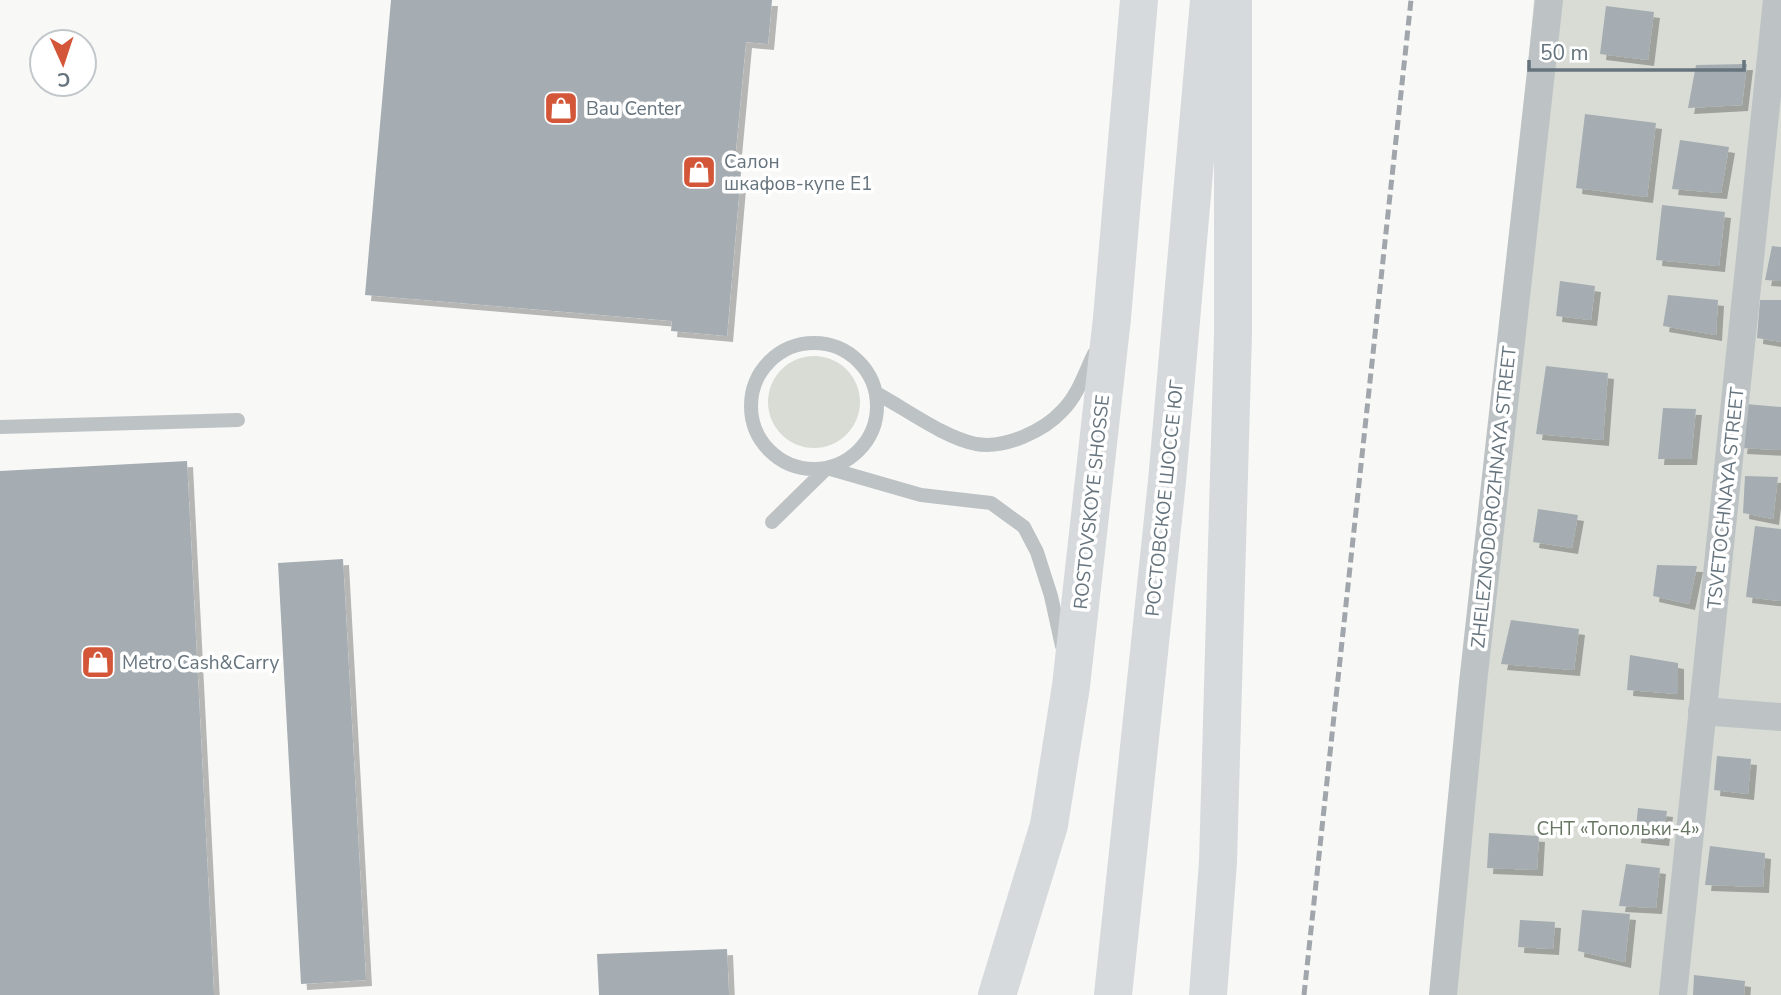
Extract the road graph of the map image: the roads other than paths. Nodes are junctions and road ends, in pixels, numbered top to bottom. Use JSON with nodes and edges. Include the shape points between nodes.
{"nodes":[{"id":1,"x":1139,"y":0,"type":"edge"},
{"id":2,"x":1209,"y":0,"type":"edge"},
{"id":3,"x":1233,"y":0,"type":"edge"},
{"id":4,"x":1549,"y":0,"type":"edge"},
{"id":5,"x":1777,"y":0,"type":"edge"},
{"id":6,"x":1112,"y":318,"type":"junction"},
{"id":7,"x":876,"y":393,"type":"junction"},
{"id":8,"x":238,"y":420,"type":"dead end"},
{"id":9,"x":0,"y":427,"type":"edge"},
{"id":10,"x":827,"y":468,"type":"junction"},
{"id":11,"x":772,"y":522,"type":"dead end"},
{"id":12,"x":1070,"y":687,"type":"junction"},
{"id":13,"x":1702,"y":711,"type":"junction"},
{"id":14,"x":1781,"y":717,"type":"edge"},
{"id":15,"x":1049,"y":825,"type":"junction"},
{"id":16,"x":997,"y":995,"type":"edge"},
{"id":17,"x":1024,"y":995,"type":"edge"},
{"id":18,"x":1113,"y":995,"type":"edge"},
{"id":19,"x":1208,"y":995,"type":"edge"},
{"id":20,"x":1443,"y":995,"type":"edge"},
{"id":21,"x":1672,"y":995,"type":"edge"}],
"edges":[{"from":1,"to":6,"type":"main road","name":"ROSTOVSKOYE SHOSSE"},
{"from":2,"to":18,"type":"main road","name":"РОСТОВСКОЕ ШОССЕ ЮГ","via":[[1168,467]]},
{"from":3,"to":19,"type":"main road","via":[[1233,348],[1218,862]]},
{"from":4,"to":20,"type":"street","name":"ZHELEZNODOROZHNAYA STREET"},
{"from":5,"to":13,"type":"street","name":"TSVETOCHNAYA STREET"},
{"from":6,"to":7,"type":"lane","via":[[1064,410],[1040,428],[1006,443],[978,444],[952,436]]},
{"from":6,"to":12,"type":"main road","name":"ROSTOVSKOYE SHOSSE"},
{"from":7,"to":10,"type":"lane","via":[[872,432],[846,461]]},
{"from":7,"to":10,"type":"lane","via":[[859,361],[828,344],[809,342],[791,347],[762,368],[750,402],[757,435],[773,453],[794,466]]},
{"from":8,"to":9,"type":"lane"},
{"from":10,"to":11,"type":"lane"},
{"from":10,"to":12,"type":"lane","via":[[921,495],[991,503],[1024,527],[1051,596]]},
{"from":12,"to":15,"type":"main road","name":"ROSTOVSKOYE SHOSSE"},
{"from":13,"to":14,"type":"street"},
{"from":13,"to":21,"type":"street","name":"TSVETOCHNAYA STREET"},
{"from":15,"to":16,"type":"main road","name":"ROSTOVSKOYE SHOSSE"},
{"from":15,"to":17,"type":"main road"}]}
